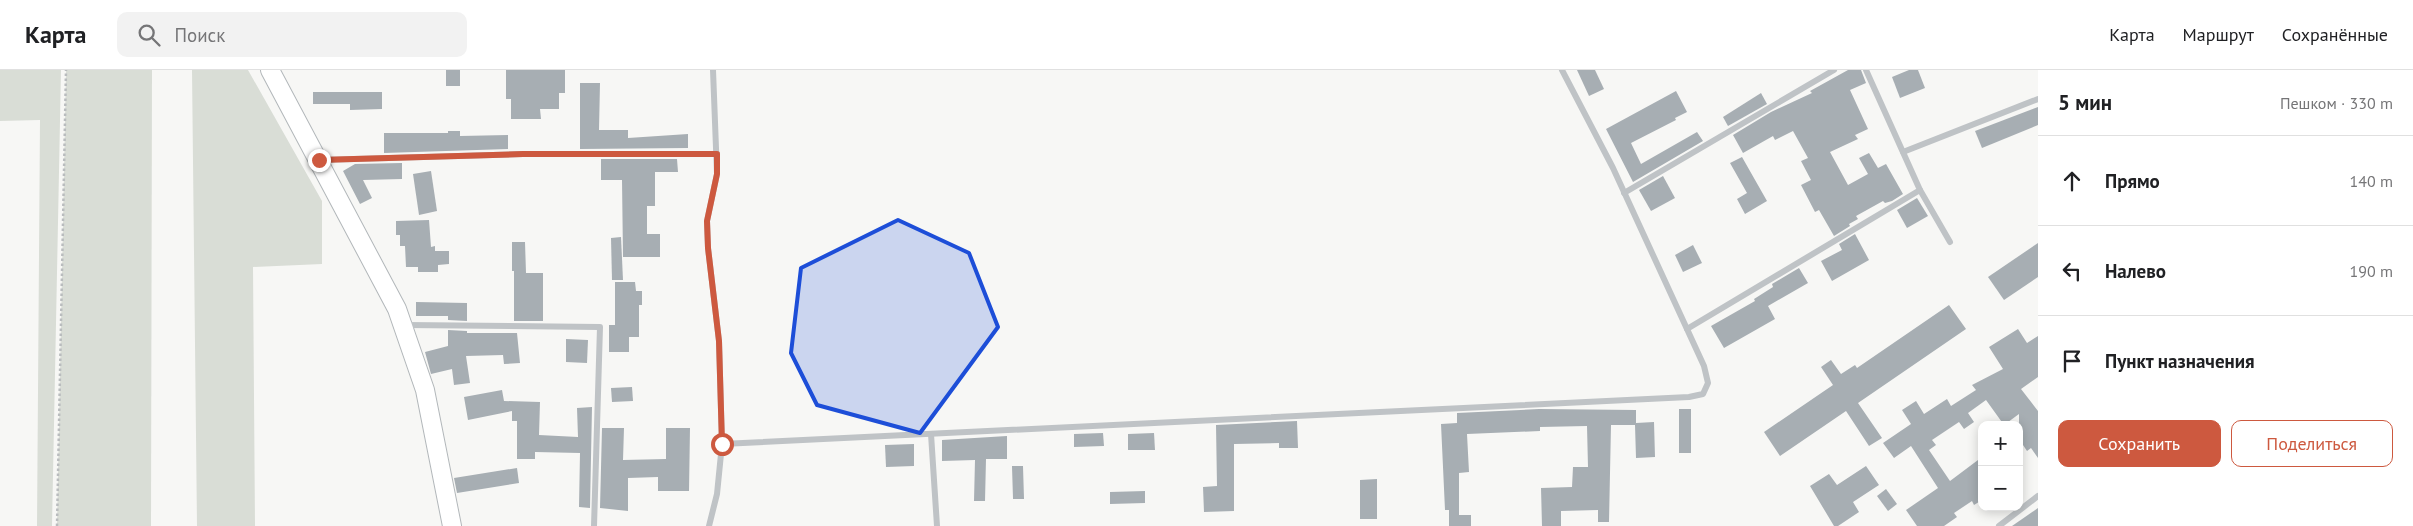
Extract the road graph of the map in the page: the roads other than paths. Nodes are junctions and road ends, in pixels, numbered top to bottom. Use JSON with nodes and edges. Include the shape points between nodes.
{"nodes":[{"id":1,"x":270,"y":70,"type":"edge"},
{"id":2,"x":713,"y":70,"type":"edge"},
{"id":3,"x":1562,"y":70,"type":"edge"},
{"id":4,"x":1834,"y":70,"type":"edge"},
{"id":5,"x":1866,"y":70,"type":"edge"},
{"id":6,"x":2038,"y":99,"type":"edge"},
{"id":7,"x":1903,"y":152,"type":"junction"},
{"id":8,"x":717,"y":154,"type":"junction"},
{"id":9,"x":319,"y":160,"type":"junction"},
{"id":10,"x":1920,"y":190,"type":"junction"},
{"id":11,"x":1624,"y":193,"type":"junction"},
{"id":12,"x":1950,"y":242,"type":"dead end"},
{"id":13,"x":404,"y":324,"type":"junction"},
{"id":14,"x":1687,"y":329,"type":"junction"},
{"id":15,"x":931,"y":434,"type":"junction"},
{"id":16,"x":722,"y":444,"type":"junction"},
{"id":17,"x":2038,"y":496,"type":"edge"},
{"id":18,"x":452,"y":526,"type":"edge"},
{"id":19,"x":594,"y":526,"type":"edge"},
{"id":20,"x":709,"y":526,"type":"edge"},
{"id":21,"x":937,"y":526,"type":"edge"},
{"id":22,"x":1999,"y":526,"type":"edge"}],
"edges":[{"from":1,"to":9,"type":"street"},
{"from":2,"to":8,"type":"lane"},
{"from":3,"to":11,"type":"lane"},
{"from":4,"to":11,"type":"lane"},
{"from":5,"to":7,"type":"lane"},
{"from":6,"to":7,"type":"lane"},
{"from":7,"to":10,"type":"lane"},
{"from":8,"to":9,"type":"lane","via":[[523,154]]},
{"from":8,"to":16,"type":"lane","via":[[717,174],[707,221],[719,341]]},
{"from":9,"to":13,"type":"street"},
{"from":10,"to":12,"type":"lane"},
{"from":10,"to":14,"type":"lane"},
{"from":11,"to":14,"type":"lane"},
{"from":13,"to":18,"type":"street","via":[[425,390]]},
{"from":13,"to":19,"type":"lane","via":[[600,327]]},
{"from":14,"to":15,"type":"lane","via":[[1708,383],[1703,394],[1689,397]]},
{"from":15,"to":16,"type":"lane"},
{"from":15,"to":21,"type":"lane"},
{"from":16,"to":20,"type":"lane","via":[[717,494]]},
{"from":17,"to":22,"type":"lane"}]}
